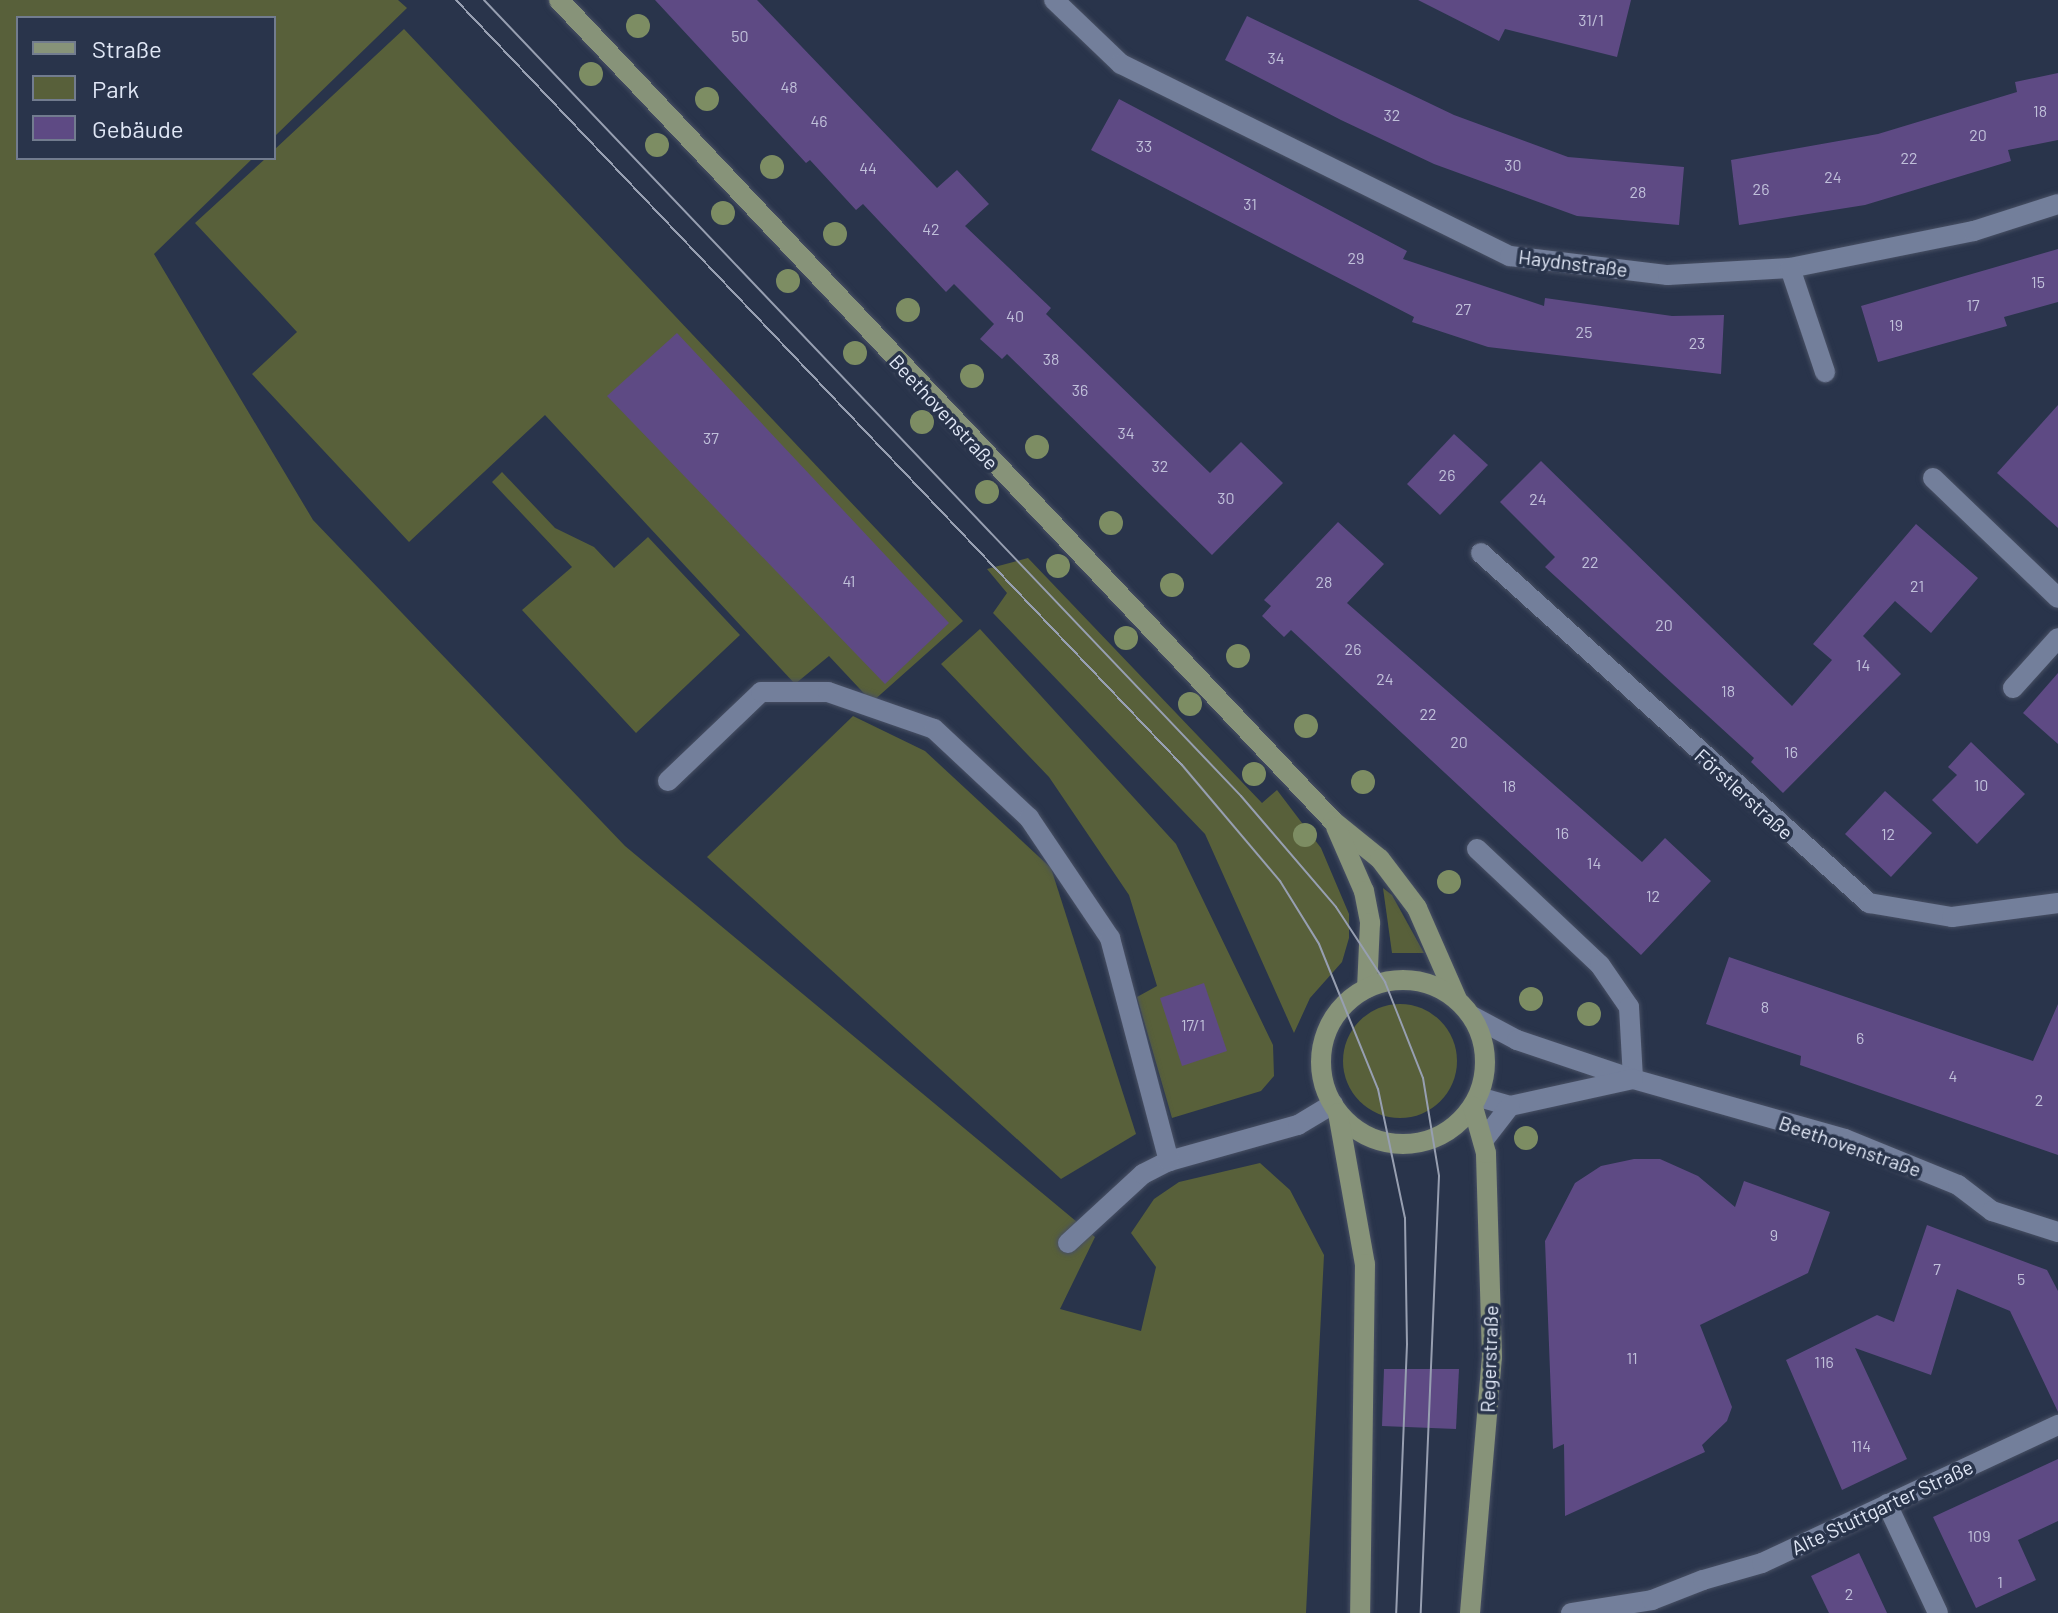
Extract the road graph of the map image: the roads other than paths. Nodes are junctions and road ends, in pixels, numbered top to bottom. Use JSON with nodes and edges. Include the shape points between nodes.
{"nodes":[{"id":1,"x":559,"y":0,"type":"edge"},
{"id":2,"x":1054,"y":0,"type":"edge"},
{"id":3,"x":2058,"y":204,"type":"edge"},
{"id":4,"x":1790,"y":268,"type":"junction"},
{"id":5,"x":1825,"y":372,"type":"dead end"},
{"id":6,"x":1933,"y":478,"type":"dead end"},
{"id":7,"x":1481,"y":553,"type":"dead end"},
{"id":8,"x":2058,"y":598,"type":"edge"},
{"id":9,"x":2058,"y":638,"type":"edge"},
{"id":10,"x":2013,"y":688,"type":"dead end"},
{"id":11,"x":668,"y":781,"type":"dead end"},
{"id":12,"x":1333,"y":821,"type":"junction"},
{"id":13,"x":1477,"y":849,"type":"dead end"},
{"id":14,"x":2058,"y":903,"type":"edge"},
{"id":15,"x":1367,"y":988,"type":"junction"},
{"id":16,"x":1457,"y":999,"type":"junction"},
{"id":17,"x":1472,"y":1016,"type":"junction"},
{"id":18,"x":1633,"y":1079,"type":"junction"},
{"id":19,"x":1476,"y":1102,"type":"junction"},
{"id":20,"x":1510,"y":1106,"type":"junction"},
{"id":21,"x":1335,"y":1109,"type":"junction"},
{"id":22,"x":1483,"y":1141,"type":"junction"},
{"id":23,"x":1169,"y":1161,"type":"junction"},
{"id":24,"x":2058,"y":1232,"type":"edge"},
{"id":25,"x":1068,"y":1243,"type":"dead end"},
{"id":26,"x":2058,"y":1425,"type":"edge"},
{"id":27,"x":1887,"y":1504,"type":"junction"},
{"id":28,"x":1360,"y":1613,"type":"edge"},
{"id":29,"x":1470,"y":1613,"type":"edge"},
{"id":30,"x":1571,"y":1613,"type":"edge"},
{"id":31,"x":1938,"y":1613,"type":"edge"}],
"edges":[{"from":1,"to":12,"type":"main road","name":"Beethovenstraße"},
{"from":2,"to":4,"type":"street","name":"Haydnstraße","via":[[1121,64],[1510,256],[1668,275]]},
{"from":3,"to":4,"type":"street","name":"Haydnstraße","via":[[1974,231]]},
{"from":4,"to":5,"type":"street"},
{"from":6,"to":8,"type":"street"},
{"from":7,"to":14,"type":"street","name":"Förstlerstraße","via":[[1869,903],[1952,917]]},
{"from":9,"to":10,"type":"street"},
{"from":11,"to":23,"type":"street","via":[[761,692],[828,692],[934,729],[1029,818],[1110,938]]},
{"from":12,"to":15,"type":"main road","name":"Beethovenstraße","via":[[1364,891],[1370,923]]},
{"from":12,"to":16,"type":"main road","name":"Beethovenstraße","via":[[1380,859],[1417,908]]},
{"from":13,"to":18,"type":"street","via":[[1600,965],[1629,1007]]},
{"from":15,"to":16,"type":"main road","name":"Beethovenstraße","via":[[1410,979]]},
{"from":15,"to":21,"type":"main road","via":[[1332,1020],[1322,1043],[1321,1068]]},
{"from":16,"to":17,"type":"main road","name":"Beethovenstraße"},
{"from":17,"to":18,"type":"street","name":"Beethovenstraße","via":[[1517,1040]]},
{"from":17,"to":19,"type":"main road","name":"Beethovenstraße","via":[[1484,1044]]},
{"from":18,"to":20,"type":"street","name":"Beethovenstraße"},
{"from":18,"to":24,"type":"street","name":"Beethovenstraße","via":[[1845,1139],[1958,1185],[1992,1211]]},
{"from":19,"to":20,"type":"street","name":"Beethovenstraße"},
{"from":19,"to":21,"type":"main road","via":[[1458,1124],[1415,1145],[1362,1135]]},
{"from":19,"to":22,"type":"main road","name":"Regerstraße"},
{"from":20,"to":22,"type":"street"},
{"from":21,"to":23,"type":"street","via":[[1298,1125]]},
{"from":21,"to":28,"type":"main road","via":[[1365,1264]]},
{"from":22,"to":29,"type":"main road","name":"Regerstraße","via":[[1492,1357]]},
{"from":23,"to":25,"type":"street","via":[[1112,1197]]},
{"from":26,"to":27,"type":"street","name":"Alte Stuttgarter Straße"},
{"from":27,"to":30,"type":"street","name":"Alte Stuttgarter Straße","via":[[1762,1563],[1652,1600]]},
{"from":27,"to":31,"type":"street"}]}
